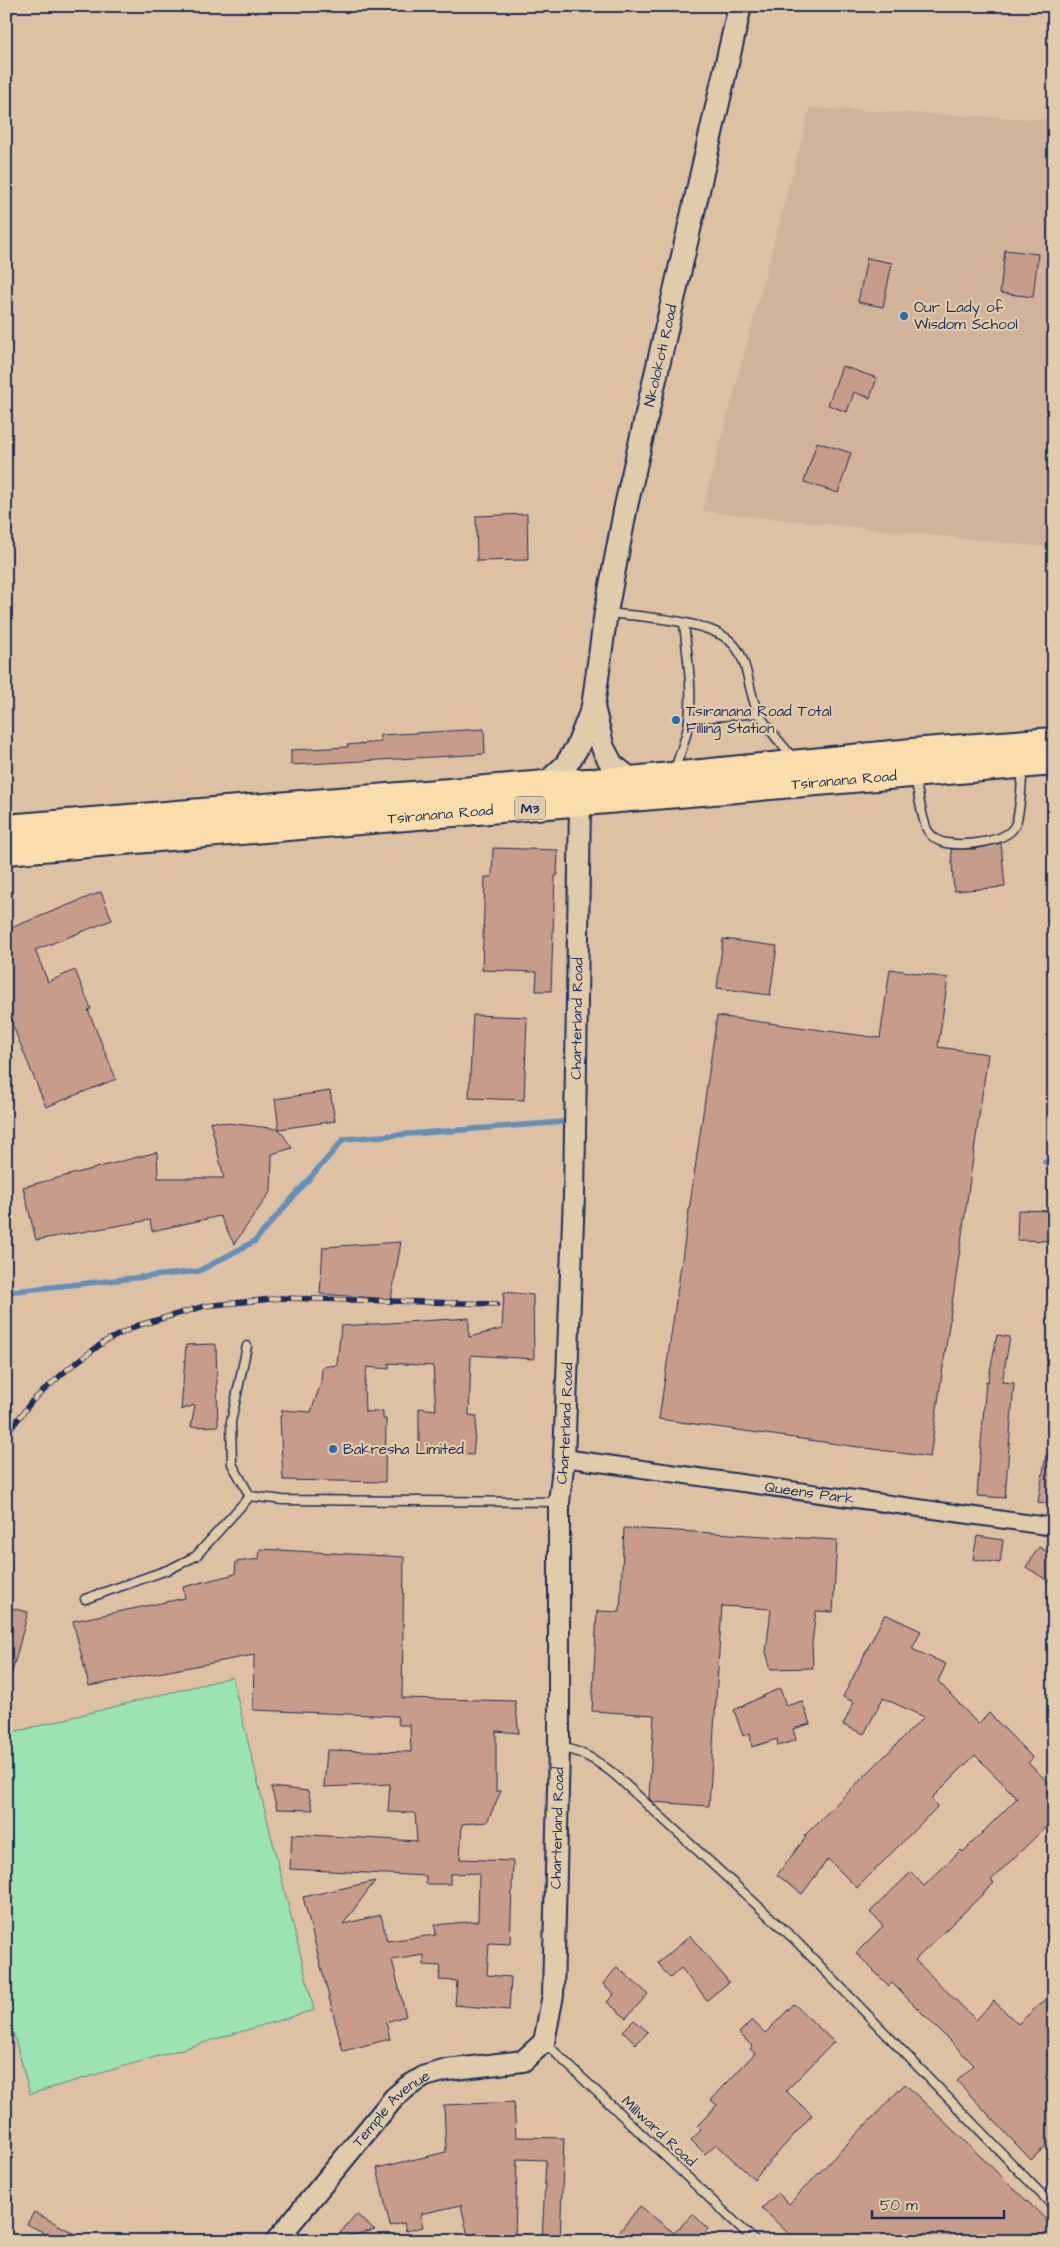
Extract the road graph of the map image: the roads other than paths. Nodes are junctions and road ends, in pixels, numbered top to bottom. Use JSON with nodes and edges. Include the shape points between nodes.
{"nodes":[{"id":1,"x":740,"y":6,"type":"edge"},
{"id":2,"x":606,"y":612,"type":"junction"},
{"id":3,"x":684,"y":623,"type":"junction"},
{"id":4,"x":593,"y":707,"type":"junction"},
{"id":5,"x":759,"y":713,"type":"junction"},
{"id":6,"x":689,"y":719,"type":"junction"},
{"id":7,"x":1054,"y":741,"type":"edge"},
{"id":8,"x":1054,"y":762,"type":"edge"},
{"id":9,"x":797,"y":763,"type":"junction"},
{"id":10,"x":1023,"y":765,"type":"junction"},
{"id":11,"x":914,"y":774,"type":"junction"},
{"id":12,"x":673,"y":776,"type":"junction"},
{"id":13,"x":631,"y":780,"type":"junction"},
{"id":14,"x":546,"y":784,"type":"junction"},
{"id":15,"x":580,"y":804,"type":"junction"},
{"id":16,"x":6,"y":828,"type":"edge"},
{"id":17,"x":6,"y":852,"type":"edge"},
{"id":18,"x":247,"y":1346,"type":"dead end"},
{"id":19,"x":564,"y":1458,"type":"junction"},
{"id":20,"x":250,"y":1496,"type":"junction"},
{"id":21,"x":559,"y":1502,"type":"junction"},
{"id":22,"x":1054,"y":1527,"type":"edge"},
{"id":23,"x":85,"y":1599,"type":"dead end"},
{"id":24,"x":559,"y":1747,"type":"junction"},
{"id":25,"x":544,"y":2042,"type":"junction"},
{"id":26,"x":1054,"y":2206,"type":"edge"},
{"id":27,"x":276,"y":2241,"type":"edge"},
{"id":28,"x":755,"y":2241,"type":"edge"}],
"edges":[{"from":1,"to":2,"type":"main road","name":"Nkolokoti Road","via":[[630,486]]},
{"from":2,"to":3,"type":"lane"},
{"from":2,"to":4,"type":"main road","name":"Nkolokoti Road"},
{"from":3,"to":5,"type":"lane","via":[[704,628],[730,641],[744,661],[751,696]]},
{"from":3,"to":6,"type":"lane","via":[[690,687]]},
{"from":4,"to":13,"type":"main road","name":"Nkolokoti Road","via":[[603,748],[612,764]]},
{"from":4,"to":14,"type":"main road","name":"Nkolokoti Road","via":[[578,746]]},
{"from":5,"to":6,"type":"lane"},
{"from":5,"to":9,"type":"lane"},
{"from":6,"to":12,"type":"lane","via":[[686,739]]},
{"from":7,"to":9,"type":"highway","name":"Tsiranana Road","number":"M3"},
{"from":8,"to":10,"type":"highway","name":"Tsiranana Road","number":"M3"},
{"from":9,"to":12,"type":"highway","name":"Tsiranana Road","number":"M3"},
{"from":10,"to":11,"type":"highway","name":"Tsiranana Road","number":"M3"},
{"from":10,"to":11,"type":"lane","via":[[1016,824],[998,840],[946,843],[936,840],[926,830]]},
{"from":11,"to":15,"type":"highway","name":"Tsiranana Road","number":"M3"},
{"from":12,"to":13,"type":"highway","name":"Tsiranana Road","number":"M3"},
{"from":13,"to":14,"type":"highway","name":"Tsiranana Road","number":"M3"},
{"from":14,"to":16,"type":"highway","name":"Tsiranana Road","number":"M3"},
{"from":15,"to":17,"type":"highway","name":"Tsiranana Road","number":"M3"},
{"from":15,"to":19,"type":"street","name":"Charterland Road","via":[[575,1185]]},
{"from":18,"to":20,"type":"lane","via":[[231,1422],[232,1464]]},
{"from":19,"to":21,"type":"street","name":"Charterland Road"},
{"from":19,"to":22,"type":"street","name":"Queens Park"},
{"from":20,"to":21,"type":"lane","via":[[283,1500]]},
{"from":20,"to":23,"type":"lane","via":[[196,1556],[170,1569]]},
{"from":21,"to":24,"type":"street","name":"Charterland Road"},
{"from":24,"to":25,"type":"street","name":"Charterland Road","via":[[553,1995]]},
{"from":24,"to":26,"type":"lane","via":[[579,1751],[600,1763],[794,1939]]},
{"from":25,"to":27,"type":"street","name":"Temple Avenue","via":[[523,2060],[447,2070],[425,2076],[407,2087],[394,2098]]},
{"from":25,"to":28,"type":"lane","name":"Millward Road"}]}
